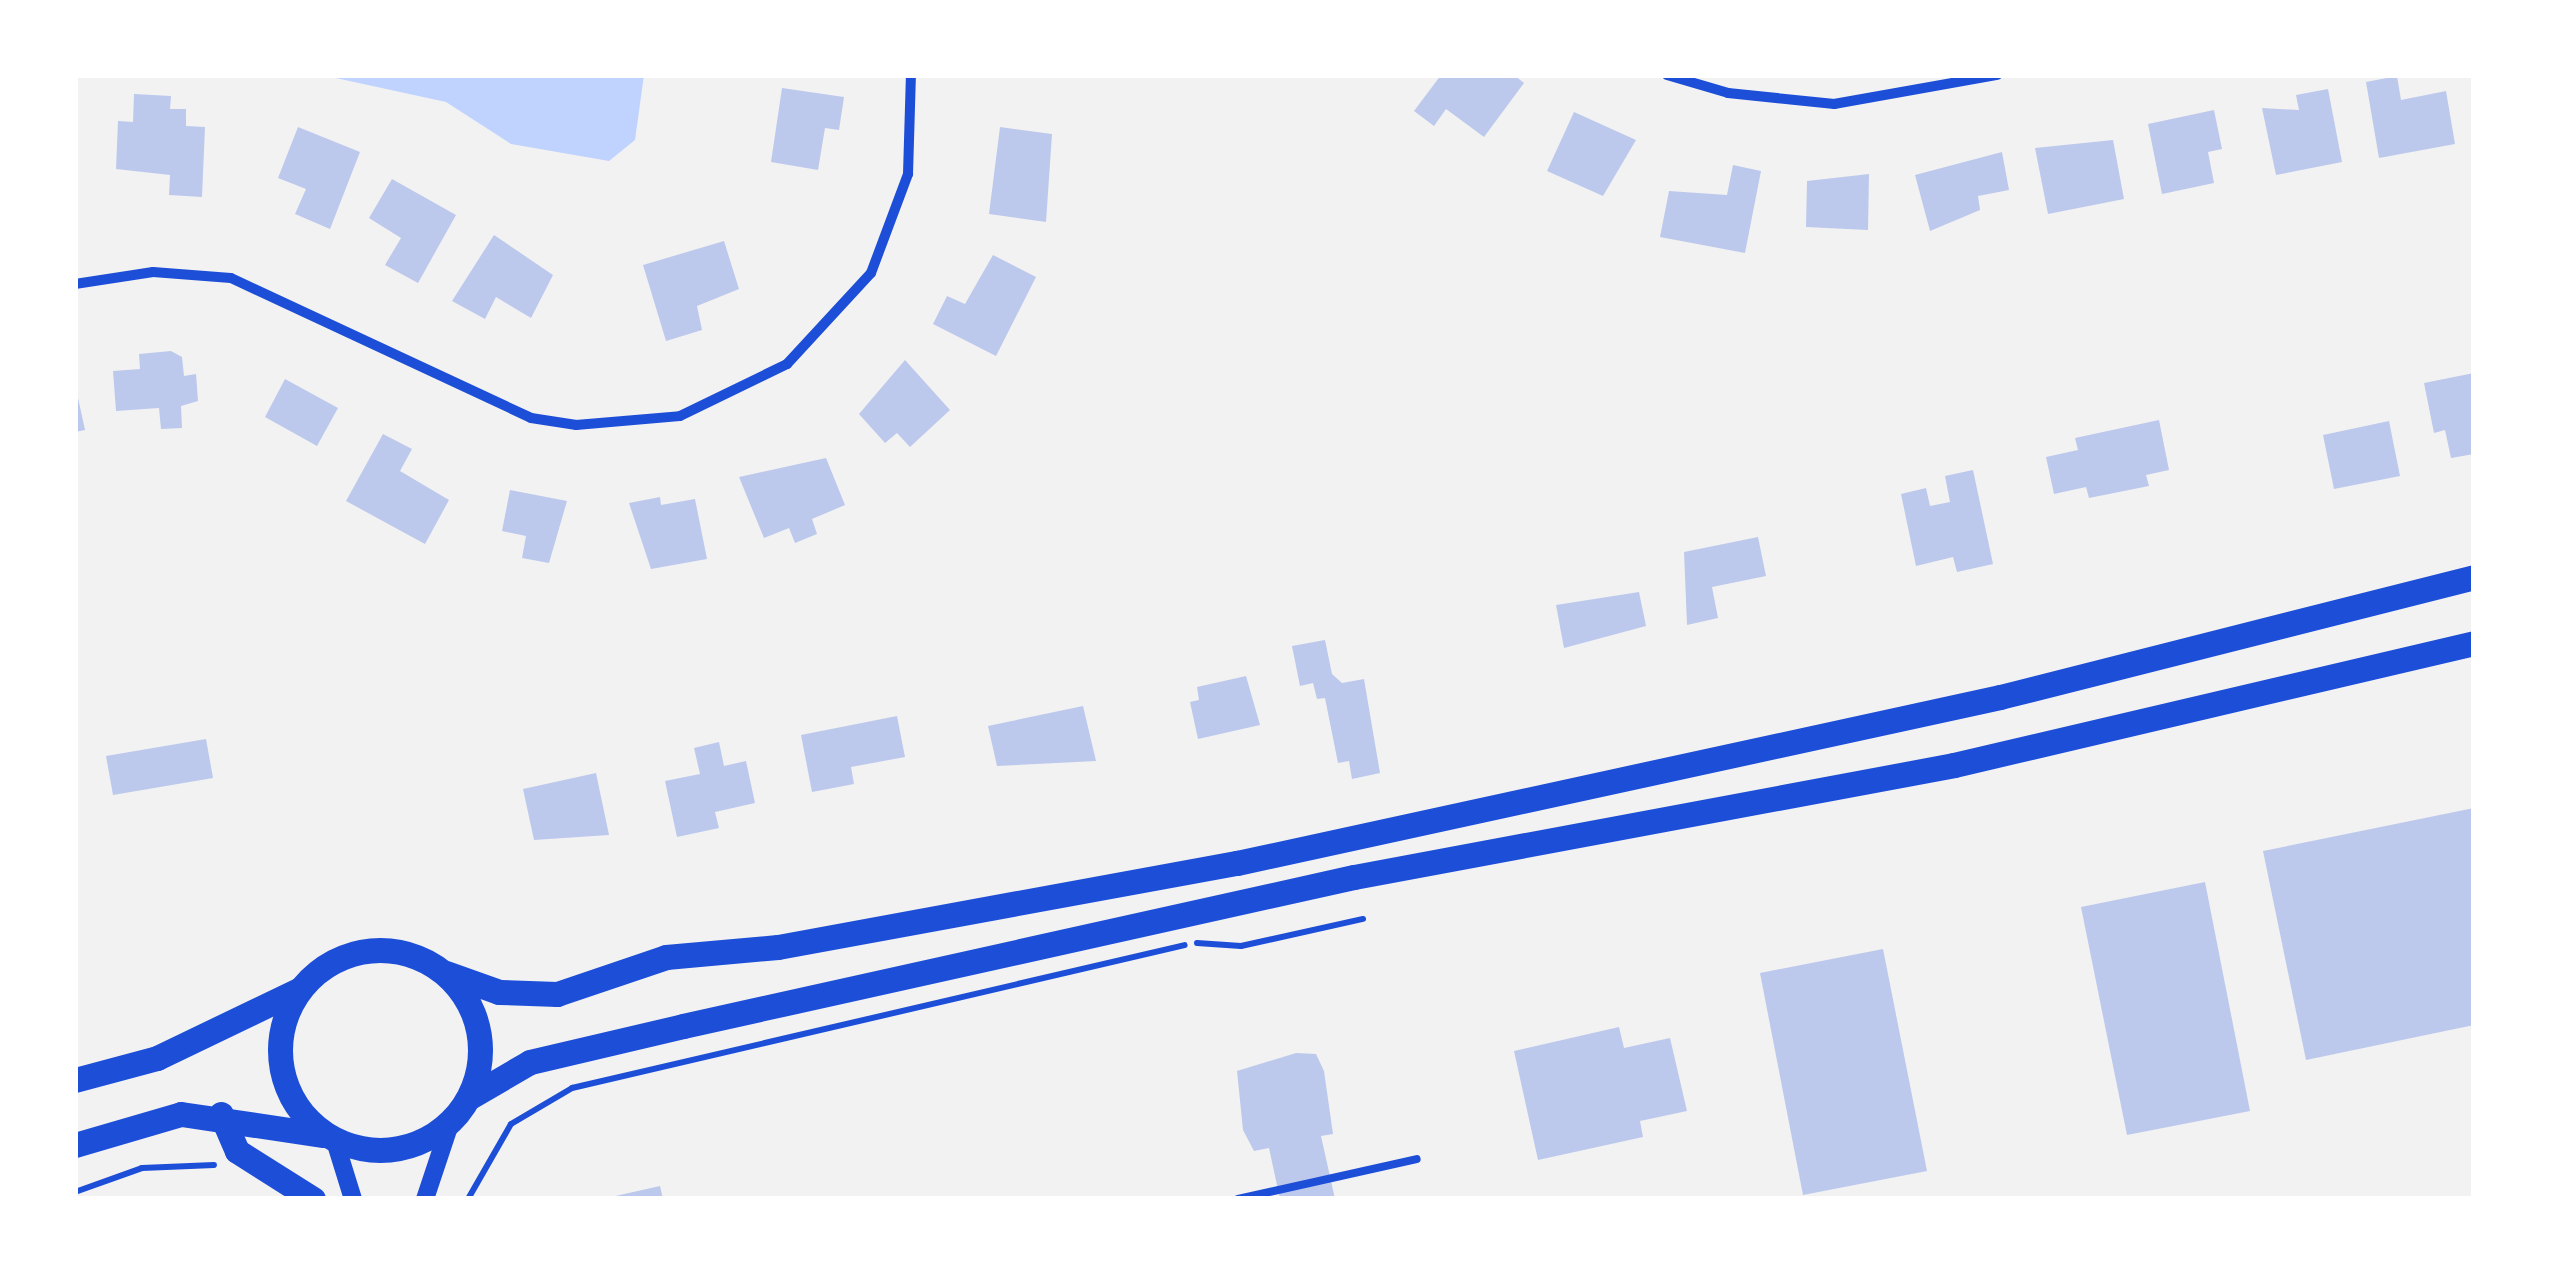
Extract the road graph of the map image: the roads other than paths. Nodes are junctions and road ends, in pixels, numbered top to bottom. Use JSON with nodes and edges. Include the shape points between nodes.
{"nodes":[{"id":1,"x":912,"y":75,"type":"edge"},
{"id":2,"x":1667,"y":75,"type":"edge"},
{"id":3,"x":1997,"y":75,"type":"edge"},
{"id":4,"x":75,"y":284,"type":"edge"},
{"id":5,"x":2474,"y":577,"type":"edge"},
{"id":6,"x":2474,"y":643,"type":"edge"},
{"id":7,"x":446,"y":973,"type":"junction"},
{"id":8,"x":298,"y":990,"type":"junction"},
{"id":9,"x":75,"y":1080,"type":"edge"},
{"id":10,"x":470,"y":1096,"type":"junction"},
{"id":11,"x":221,"y":1114,"type":"junction"},
{"id":12,"x":450,"y":1124,"type":"junction"},
{"id":13,"x":330,"y":1138,"type":"junction"},
{"id":14,"x":75,"y":1144,"type":"edge"},
{"id":15,"x":1417,"y":1159,"type":"dead end"},
{"id":16,"x":313,"y":1199,"type":"edge"},
{"id":17,"x":353,"y":1199,"type":"edge"},
{"id":18,"x":425,"y":1199,"type":"edge"},
{"id":19,"x":1238,"y":1199,"type":"edge"}],
"edges":[{"from":1,"to":4,"type":"street","via":[[908,174],[870,272],[811,345],[749,389],[680,416],[596,425],[531,418],[474,399],[276,292],[231,278],[153,272]]},
{"from":2,"to":3,"type":"street","via":[[1728,93],[1848,104]]},
{"from":5,"to":7,"type":"main road","via":[[2000,697],[1237,863],[778,947],[666,956],[557,994],[499,992]]},
{"from":6,"to":10,"type":"main road","via":[[1954,765],[1354,877],[683,1026],[530,1062]]},
{"from":7,"to":8,"type":"main road","via":[[386,949],[322,967]]},
{"from":7,"to":10,"type":"main road","via":[[480,1031]]},
{"from":8,"to":9,"type":"main road","via":[[158,1058]]},
{"from":8,"to":13,"type":"main road","via":[[281,1036],[284,1084]]},
{"from":10,"to":12,"type":"main road"},
{"from":11,"to":13,"type":"main road"},
{"from":11,"to":14,"type":"main road","via":[[149,1120]]},
{"from":11,"to":16,"type":"main road","via":[[237,1151]]},
{"from":12,"to":13,"type":"main road","via":[[389,1151]]},
{"from":12,"to":18,"type":"street"},
{"from":13,"to":17,"type":"street"},
{"from":15,"to":19,"type":"lane"}]}
